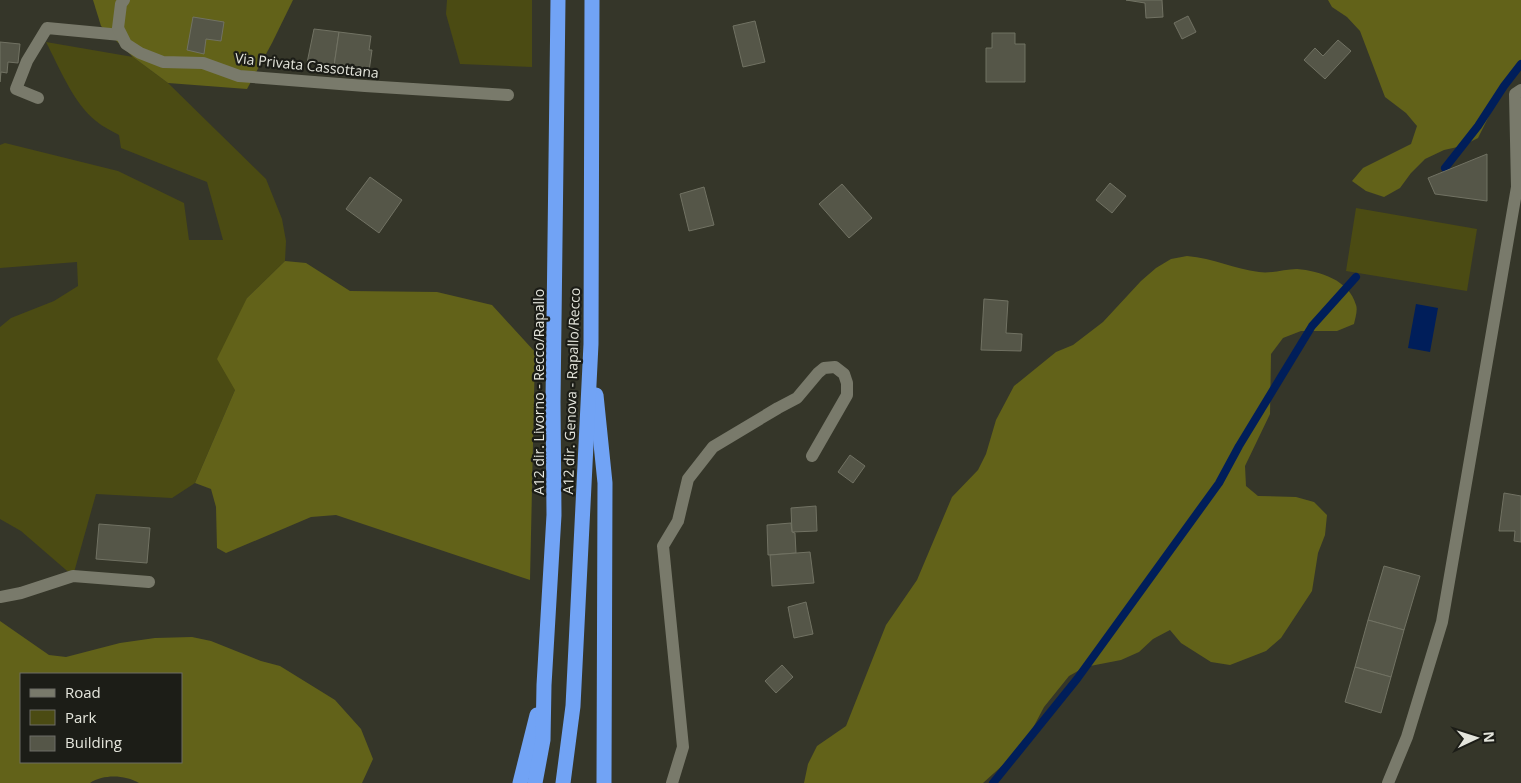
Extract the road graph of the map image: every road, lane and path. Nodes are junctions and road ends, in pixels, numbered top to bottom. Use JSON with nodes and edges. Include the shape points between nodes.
{"nodes":[{"id":1,"x":124,"y":0,"type":"edge"},
{"id":2,"x":558,"y":0,"type":"edge"},
{"id":3,"x":592,"y":0,"type":"edge"},
{"id":4,"x":121,"y":35,"type":"junction"},
{"id":5,"x":1521,"y":90,"type":"edge"},
{"id":6,"x":508,"y":95,"type":"dead end"},
{"id":7,"x":38,"y":98,"type":"dead end"},
{"id":8,"x":591,"y":344,"type":"junction"},
{"id":9,"x":812,"y":456,"type":"dead end"},
{"id":10,"x":149,"y":582,"type":"dead end"},
{"id":11,"x":0,"y":597,"type":"edge"},
{"id":12,"x":544,"y":685,"type":"junction"},
{"id":13,"x":520,"y":783,"type":"edge"},
{"id":14,"x":535,"y":783,"type":"edge"},
{"id":15,"x":563,"y":783,"type":"edge"},
{"id":16,"x":604,"y":783,"type":"edge"},
{"id":17,"x":672,"y":783,"type":"edge"},
{"id":18,"x":1388,"y":783,"type":"edge"}],
"edges":[{"from":1,"to":4,"type":"street","via":[[118,28]]},
{"from":2,"to":12,"type":"highway","name":"A12 dir. Livorno - Recco/Rapallo","via":[[554,515]]},
{"from":3,"to":8,"type":"highway","name":"A12 dir. Genova - Rapallo/Recco"},
{"from":4,"to":6,"type":"street","name":"Via Privata Cassottana","via":[[126,44],[163,62],[203,63],[239,76]]},
{"from":4,"to":7,"type":"street","via":[[47,28],[27,61],[16,89]]},
{"from":5,"to":18,"type":"street","via":[[1516,94],[1517,187],[1442,622],[1408,737]]},
{"from":8,"to":15,"type":"highway","name":"A12 dir. Genova - Rapallo/Recco","via":[[573,706]]},
{"from":8,"to":16,"type":"highway","via":[[605,483]]},
{"from":9,"to":17,"type":"street","via":[[847,396],[844,374],[835,367],[818,372],[798,398],[713,447],[688,479],[678,520],[662,546],[683,747]]},
{"from":10,"to":11,"type":"street","via":[[73,576],[21,594]]},
{"from":12,"to":13,"type":"highway"},
{"from":12,"to":14,"type":"highway","name":"A12 dir. Livorno - Recco/Rapallo","via":[[543,740]]}]}
